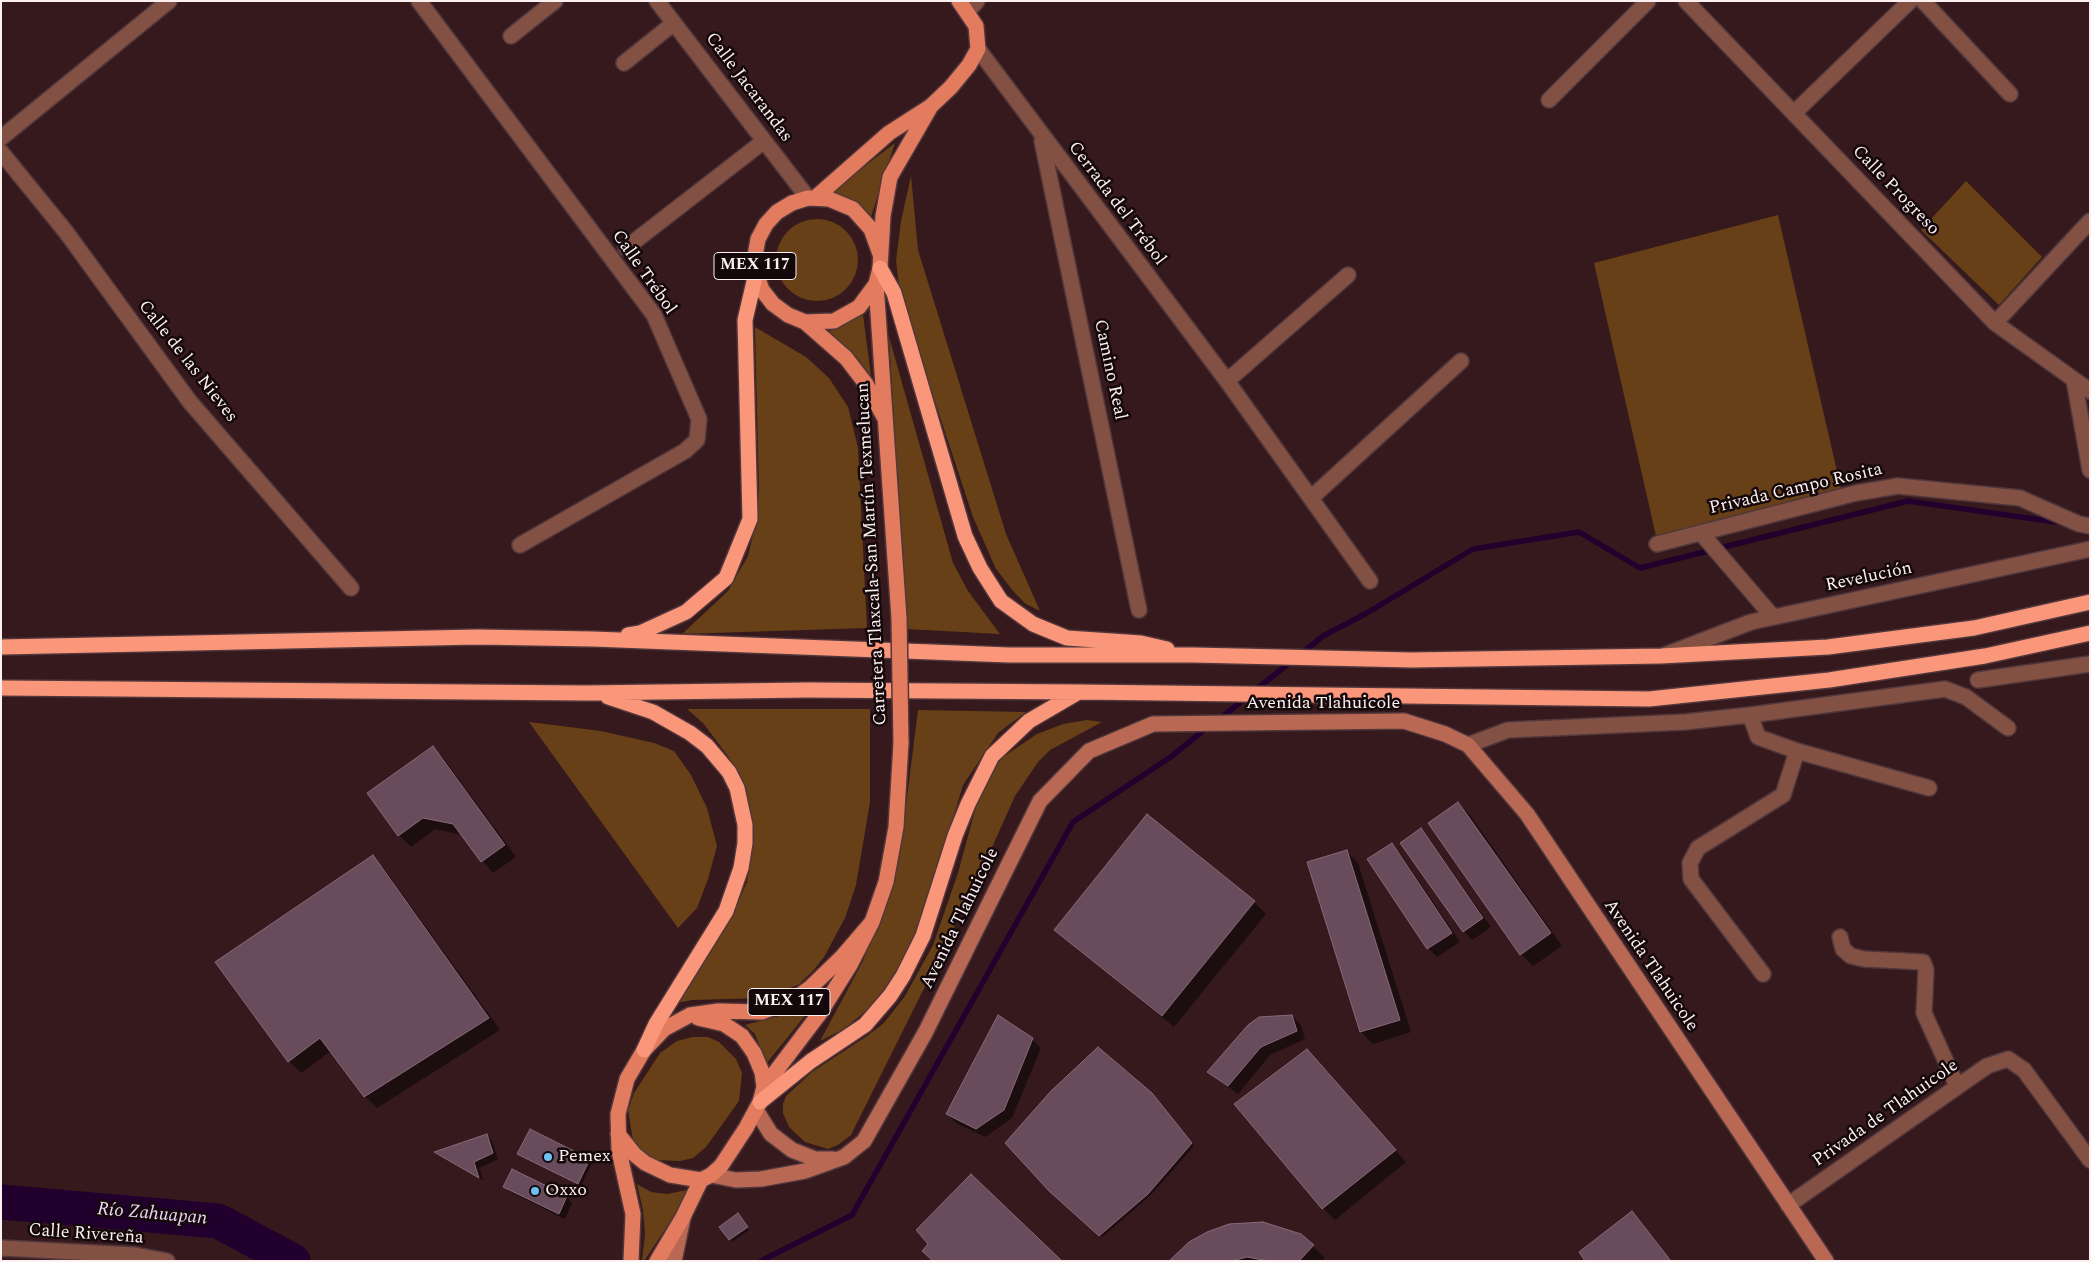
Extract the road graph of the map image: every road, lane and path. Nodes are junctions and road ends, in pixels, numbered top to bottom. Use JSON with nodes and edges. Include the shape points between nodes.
{"nodes":[{"id":1,"x":169,"y":1,"type":"edge"},
{"id":2,"x":419,"y":1,"type":"edge"},
{"id":3,"x":556,"y":1,"type":"edge"},
{"id":4,"x":657,"y":1,"type":"edge"},
{"id":5,"x":1648,"y":1,"type":"edge"},
{"id":6,"x":1686,"y":1,"type":"edge"},
{"id":7,"x":1910,"y":1,"type":"edge"},
{"id":8,"x":1923,"y":1,"type":"edge"},
{"id":9,"x":968,"y":5,"type":"edge"},
{"id":10,"x":674,"y":23,"type":"junction"},
{"id":11,"x":511,"y":36,"type":"dead end"},
{"id":12,"x":978,"y":49,"type":"junction"},
{"id":13,"x":624,"y":63,"type":"dead end"},
{"id":14,"x":2010,"y":94,"type":"dead end"},
{"id":15,"x":1550,"y":100,"type":"dead end"},
{"id":16,"x":931,"y":106,"type":"junction"},
{"id":17,"x":1794,"y":113,"type":"junction"},
{"id":18,"x":3,"y":133,"type":"edge"},
{"id":19,"x":1042,"y":136,"type":"junction"},
{"id":20,"x":764,"y":141,"type":"junction"},
{"id":21,"x":1,"y":152,"type":"edge"},
{"id":22,"x":812,"y":198,"type":"junction"},
{"id":23,"x":2090,"y":221,"type":"edge"},
{"id":24,"x":626,"y":248,"type":"dead end"},
{"id":25,"x":880,"y":261,"type":"junction"},
{"id":26,"x":756,"y":273,"type":"junction"},
{"id":27,"x":1348,"y":276,"type":"dead end"},
{"id":28,"x":876,"y":284,"type":"junction"},
{"id":29,"x":805,"y":322,"type":"junction"},
{"id":30,"x":1995,"y":323,"type":"junction"},
{"id":31,"x":1461,"y":361,"type":"dead end"},
{"id":32,"x":2074,"y":380,"type":"junction"},
{"id":33,"x":1226,"y":381,"type":"junction"},
{"id":34,"x":2090,"y":391,"type":"edge"},
{"id":35,"x":886,"y":420,"type":"junction"},
{"id":36,"x":2090,"y":470,"type":"edge"},
{"id":37,"x":1310,"y":498,"type":"junction"},
{"id":38,"x":2090,"y":526,"type":"edge"},
{"id":39,"x":1701,"y":533,"type":"junction"},
{"id":40,"x":520,"y":544,"type":"dead end"},
{"id":41,"x":1657,"y":544,"type":"dead end"},
{"id":42,"x":2090,"y":549,"type":"edge"},
{"id":43,"x":1370,"y":581,"type":"dead end"},
{"id":44,"x":351,"y":588,"type":"dead end"},
{"id":45,"x":2090,"y":602,"type":"edge"},
{"id":46,"x":1139,"y":610,"type":"dead end"},
{"id":47,"x":1773,"y":617,"type":"junction"},
{"id":48,"x":2090,"y":633,"type":"edge"},
{"id":49,"x":593,"y":639,"type":"junction"},
{"id":50,"x":1,"y":647,"type":"edge"},
{"id":51,"x":1192,"y":655,"type":"junction"},
{"id":52,"x":1661,"y":656,"type":"junction"},
{"id":53,"x":2090,"y":664,"type":"edge"},
{"id":54,"x":1978,"y":680,"type":"dead end"},
{"id":55,"x":1,"y":688,"type":"edge"},
{"id":56,"x":1080,"y":692,"type":"junction"},
{"id":57,"x":585,"y":693,"type":"junction"},
{"id":58,"x":1750,"y":715,"type":"junction"},
{"id":59,"x":2008,"y":728,"type":"dead end"},
{"id":60,"x":1468,"y":745,"type":"junction"},
{"id":61,"x":1797,"y":751,"type":"junction"},
{"id":62,"x":1929,"y":788,"type":"dead end"},
{"id":63,"x":872,"y":922,"type":"junction"},
{"id":64,"x":1840,"y":937,"type":"dead end"},
{"id":65,"x":1763,"y":974,"type":"dead end"},
{"id":66,"x":677,"y":1021,"type":"junction"},
{"id":67,"x":644,"y":1050,"type":"junction"},
{"id":68,"x":1957,"y":1086,"type":"junction"},
{"id":69,"x":764,"y":1087,"type":"junction"},
{"id":70,"x":758,"y":1106,"type":"junction"},
{"id":71,"x":617,"y":1133,"type":"junction"},
{"id":72,"x":844,"y":1157,"type":"junction"},
{"id":73,"x":2090,"y":1160,"type":"edge"},
{"id":74,"x":706,"y":1178,"type":"junction"},
{"id":75,"x":1788,"y":1205,"type":"junction"},
{"id":76,"x":683,"y":1217,"type":"junction"},
{"id":77,"x":1,"y":1248,"type":"edge"},
{"id":78,"x":167,"y":1261,"type":"edge"},
{"id":79,"x":631,"y":1261,"type":"edge"},
{"id":80,"x":657,"y":1261,"type":"edge"},
{"id":81,"x":674,"y":1261,"type":"edge"},
{"id":82,"x":1826,"y":1261,"type":"edge"}],
"edges":[{"from":1,"to":18,"type":"street"},
{"from":2,"to":40,"type":"street","name":"Calle Trébol","via":[[654,315],[699,419],[697,440],[685,450]]},
{"from":3,"to":11,"type":"street"},
{"from":4,"to":10,"type":"street","name":"Calle Jacarandas"},
{"from":5,"to":15,"type":"street"},
{"from":6,"to":17,"type":"street","name":"Calle Progreso"},
{"from":7,"to":17,"type":"street"},
{"from":8,"to":14,"type":"street"},
{"from":9,"to":12,"type":"main road","via":[[976,26]]},
{"from":10,"to":13,"type":"street"},
{"from":10,"to":20,"type":"street","name":"Calle Jacarandas"},
{"from":12,"to":16,"type":"main road","number":"MEX 117","via":[[969,66]]},
{"from":12,"to":19,"type":"street","name":"Cerrada del Trébol"},
{"from":16,"to":22,"type":"main road","number":"MEX 117","via":[[889,133]]},
{"from":16,"to":25,"type":"main road","number":"MEX 117","via":[[890,177]]},
{"from":17,"to":30,"type":"street","name":"Calle Progreso"},
{"from":19,"to":33,"type":"street","name":"Cerrada del Trébol"},
{"from":19,"to":46,"type":"street","name":"Camino Real"},
{"from":20,"to":22,"type":"street","name":"Calle Jacarandas"},
{"from":20,"to":24,"type":"street"},
{"from":21,"to":44,"type":"street","name":"Calle de las Nieves","via":[[66,232],[190,402]]},
{"from":22,"to":25,"type":"main road","via":[[841,203],[853,209],[871,229]]},
{"from":22,"to":26,"type":"main road","number":"MEX 117","via":[[792,203],[766,224],[754,256]]},
{"from":23,"to":30,"type":"street"},
{"from":25,"to":28,"type":"main road","number":"MEX 117"},
{"from":25,"to":51,"type":"highway","via":[[894,294],[965,536],[1001,601],[1033,624],[1067,638],[1141,643]]},
{"from":26,"to":29,"type":"main road","number":"MEX 117","via":[[762,290],[773,304],[788,316]]},
{"from":26,"to":49,"type":"highway","via":[[746,320],[750,519],[726,578],[686,612],[640,633]]},
{"from":27,"to":33,"type":"street"},
{"from":28,"to":29,"type":"main road","number":"MEX 117","via":[[859,308],[847,315],[834,321]]},
{"from":28,"to":35,"type":"main road","name":"Carretera Tlaxcala-San Martín Texmelucan","number":"MEX 117"},
{"from":29,"to":35,"type":"main road","number":"MEX 117","via":[[846,358],[866,384]]},
{"from":30,"to":32,"type":"street","name":"Calle Progreso"},
{"from":31,"to":37,"type":"street"},
{"from":32,"to":34,"type":"street","name":"Calle Progreso"},
{"from":32,"to":36,"type":"street"},
{"from":33,"to":37,"type":"street","name":"Cerrada del Trébol"},
{"from":35,"to":63,"type":"main road","name":"Carretera Tlaxcala-San Martín Texmelucan","number":"MEX 117","bridge":true,"via":[[899,618],[901,743],[896,828],[886,882]]},
{"from":37,"to":43,"type":"street","name":"Cerrada del Trébol"},
{"from":38,"to":39,"type":"street","name":"Privada Campo Rosita","via":[[2020,498],[1898,486],[1856,493]]},
{"from":39,"to":41,"type":"street","name":"Privada Campo Rosita"},
{"from":39,"to":47,"type":"street"},
{"from":42,"to":47,"type":"street","name":"Revelución"},
{"from":45,"to":52,"type":"highway","via":[[1974,628],[1828,647]]},
{"from":47,"to":52,"type":"street","name":"Revelución","via":[[1751,622]]},
{"from":48,"to":56,"type":"highway","via":[[1985,656],[1829,680],[1649,699]]},
{"from":49,"to":50,"type":"highway","via":[[468,637]]},
{"from":49,"to":51,"type":"highway","via":[[1009,655]]},
{"from":51,"to":52,"type":"highway","via":[[1412,660]]},
{"from":53,"to":54,"type":"street"},
{"from":55,"to":57,"type":"highway"},
{"from":56,"to":57,"type":"highway","via":[[807,690]]},
{"from":56,"to":70,"type":"highway","via":[[1029,721],[992,756],[955,836],[915,955],[884,1004],[848,1038],[811,1061]]},
{"from":57,"to":67,"type":"highway","via":[[653,712],[690,733],[719,758],[737,788],[742,806],[745,843],[741,868],[726,911],[667,1006]]},
{"from":58,"to":59,"type":"street","via":[[1945,689],[1966,697]]},
{"from":58,"to":60,"type":"street","via":[[1684,722],[1508,730]]},
{"from":58,"to":61,"type":"street","via":[[1758,737]]},
{"from":60,"to":72,"type":"main road","name":"Avenida Tlahuicole","via":[[1404,721],[1153,724],[1089,751],[1040,801],[892,1092],[864,1141]]},
{"from":60,"to":75,"type":"main road","name":"Avenida Tlahuicole","via":[[1527,814]]},
{"from":61,"to":62,"type":"street"},
{"from":61,"to":65,"type":"street","via":[[1783,796],[1698,848],[1690,863],[1691,879]]},
{"from":63,"to":66,"type":"main road","number":"MEX 117","via":[[842,957],[793,1000],[762,1012],[704,1012]]},
{"from":63,"to":69,"type":"main road","name":"Carretera Tlaxcala-San Martín Texmelucan","number":"MEX 117","via":[[820,1013]]},
{"from":64,"to":68,"type":"street","via":[[1843,949],[1851,956],[1923,962],[1926,970],[1924,1013]]},
{"from":66,"to":67,"type":"main road","number":"MEX 117"},
{"from":66,"to":69,"type":"main road","number":"MEX 117","via":[[701,1018],[734,1030],[754,1053]]},
{"from":67,"to":71,"type":"main road","number":"MEX 117","via":[[621,1095]]},
{"from":68,"to":73,"type":"street","name":"Privada de Tlahuicole","via":[[1987,1066],[2008,1059],[2024,1070]]},
{"from":68,"to":75,"type":"street","name":"Privada de Tlahuicole"},
{"from":69,"to":70,"type":"main road","number":"MEX 117"},
{"from":70,"to":72,"type":"main road","via":[[771,1134],[792,1150],[815,1158]]},
{"from":70,"to":74,"type":"main road","number":"MEX 117","via":[[721,1166]]},
{"from":71,"to":74,"type":"main road","via":[[634,1154],[657,1170],[677,1177]]},
{"from":71,"to":79,"type":"main road","number":"MEX 117","via":[[633,1214]]},
{"from":72,"to":74,"type":"main road","name":"Avenida Tlahuicole","via":[[805,1171],[761,1179]]},
{"from":74,"to":76,"type":"main road","number":"MEX 117"},
{"from":75,"to":82,"type":"main road","name":"Avenida Tlahuicole"},
{"from":76,"to":80,"type":"main road","number":"MEX 117"},
{"from":76,"to":81,"type":"main road"},
{"from":77,"to":78,"type":"street","name":"Calle Rivereña","via":[[135,1255]]}]}
